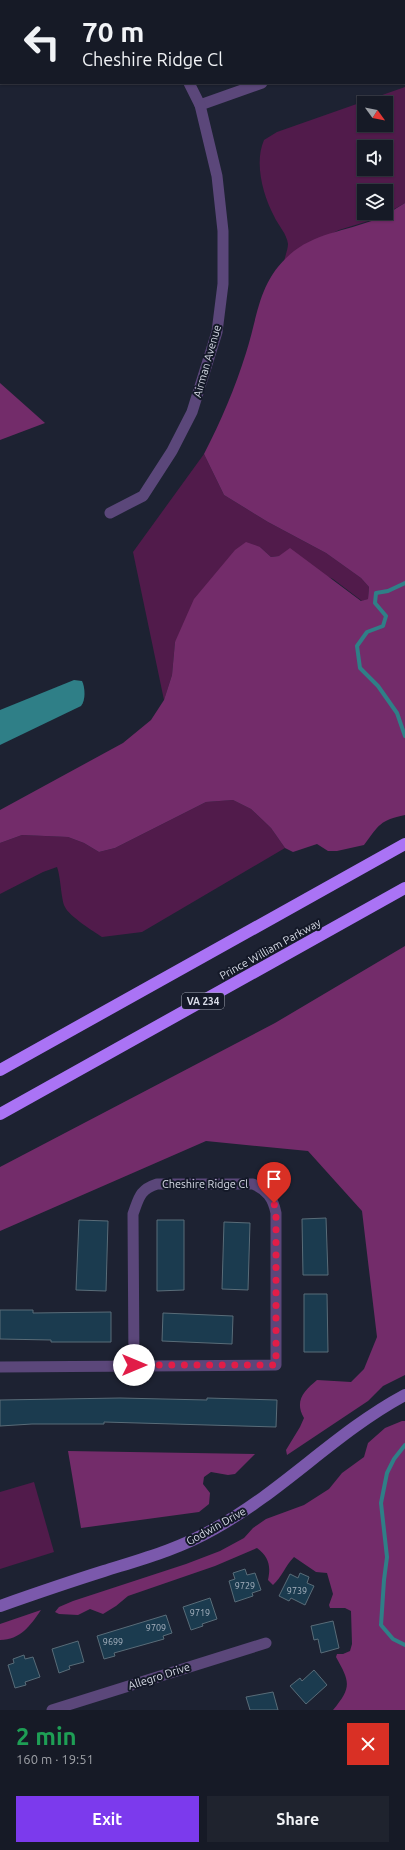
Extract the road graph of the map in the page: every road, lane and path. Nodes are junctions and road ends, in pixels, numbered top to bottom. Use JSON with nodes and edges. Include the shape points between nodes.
{"nodes":[{"id":1,"x":192,"y":84,"type":"edge"},
{"id":2,"x":259,"y":84,"type":"edge"},
{"id":3,"x":200,"y":105,"type":"junction"},
{"id":4,"x":110,"y":513,"type":"dead end"},
{"id":5,"x":405,"y":844,"type":"edge"},
{"id":6,"x":405,"y":888,"type":"edge"},
{"id":7,"x":0,"y":1070,"type":"edge"},
{"id":8,"x":0,"y":1114,"type":"edge"},
{"id":9,"x":134,"y":1365,"type":"junction"},
{"id":10,"x":0,"y":1367,"type":"edge"},
{"id":11,"x":405,"y":1395,"type":"edge"},
{"id":12,"x":0,"y":1606,"type":"edge"},
{"id":13,"x":266,"y":1643,"type":"dead end"},
{"id":14,"x":60,"y":1709,"type":"edge"}],
"edges":[{"from":1,"to":3,"type":"street","name":"Airman Avenue"},
{"from":2,"to":3,"type":"street"},
{"from":3,"to":4,"type":"street","name":"Airman Avenue","via":[[217,176],[223,231],[223,284],[217,332],[192,412],[172,450],[143,496]]},
{"from":5,"to":7,"type":"highway"},
{"from":6,"to":8,"type":"highway","name":"Prince William Parkway","number":"VA 234"},
{"from":9,"to":9,"type":"street","name":"Cheshire Ridge Cl","via":[[276,1365],[276,1213],[269,1194],[262,1188],[253,1184],[157,1184],[140,1194],[132,1214]]},
{"from":9,"to":10,"type":"street"},
{"from":11,"to":12,"type":"street","name":"Godwin Drive","via":[[363,1420],[269,1495],[194,1540],[167,1552]]},
{"from":13,"to":14,"type":"street","name":"Allegro Drive"}]}
